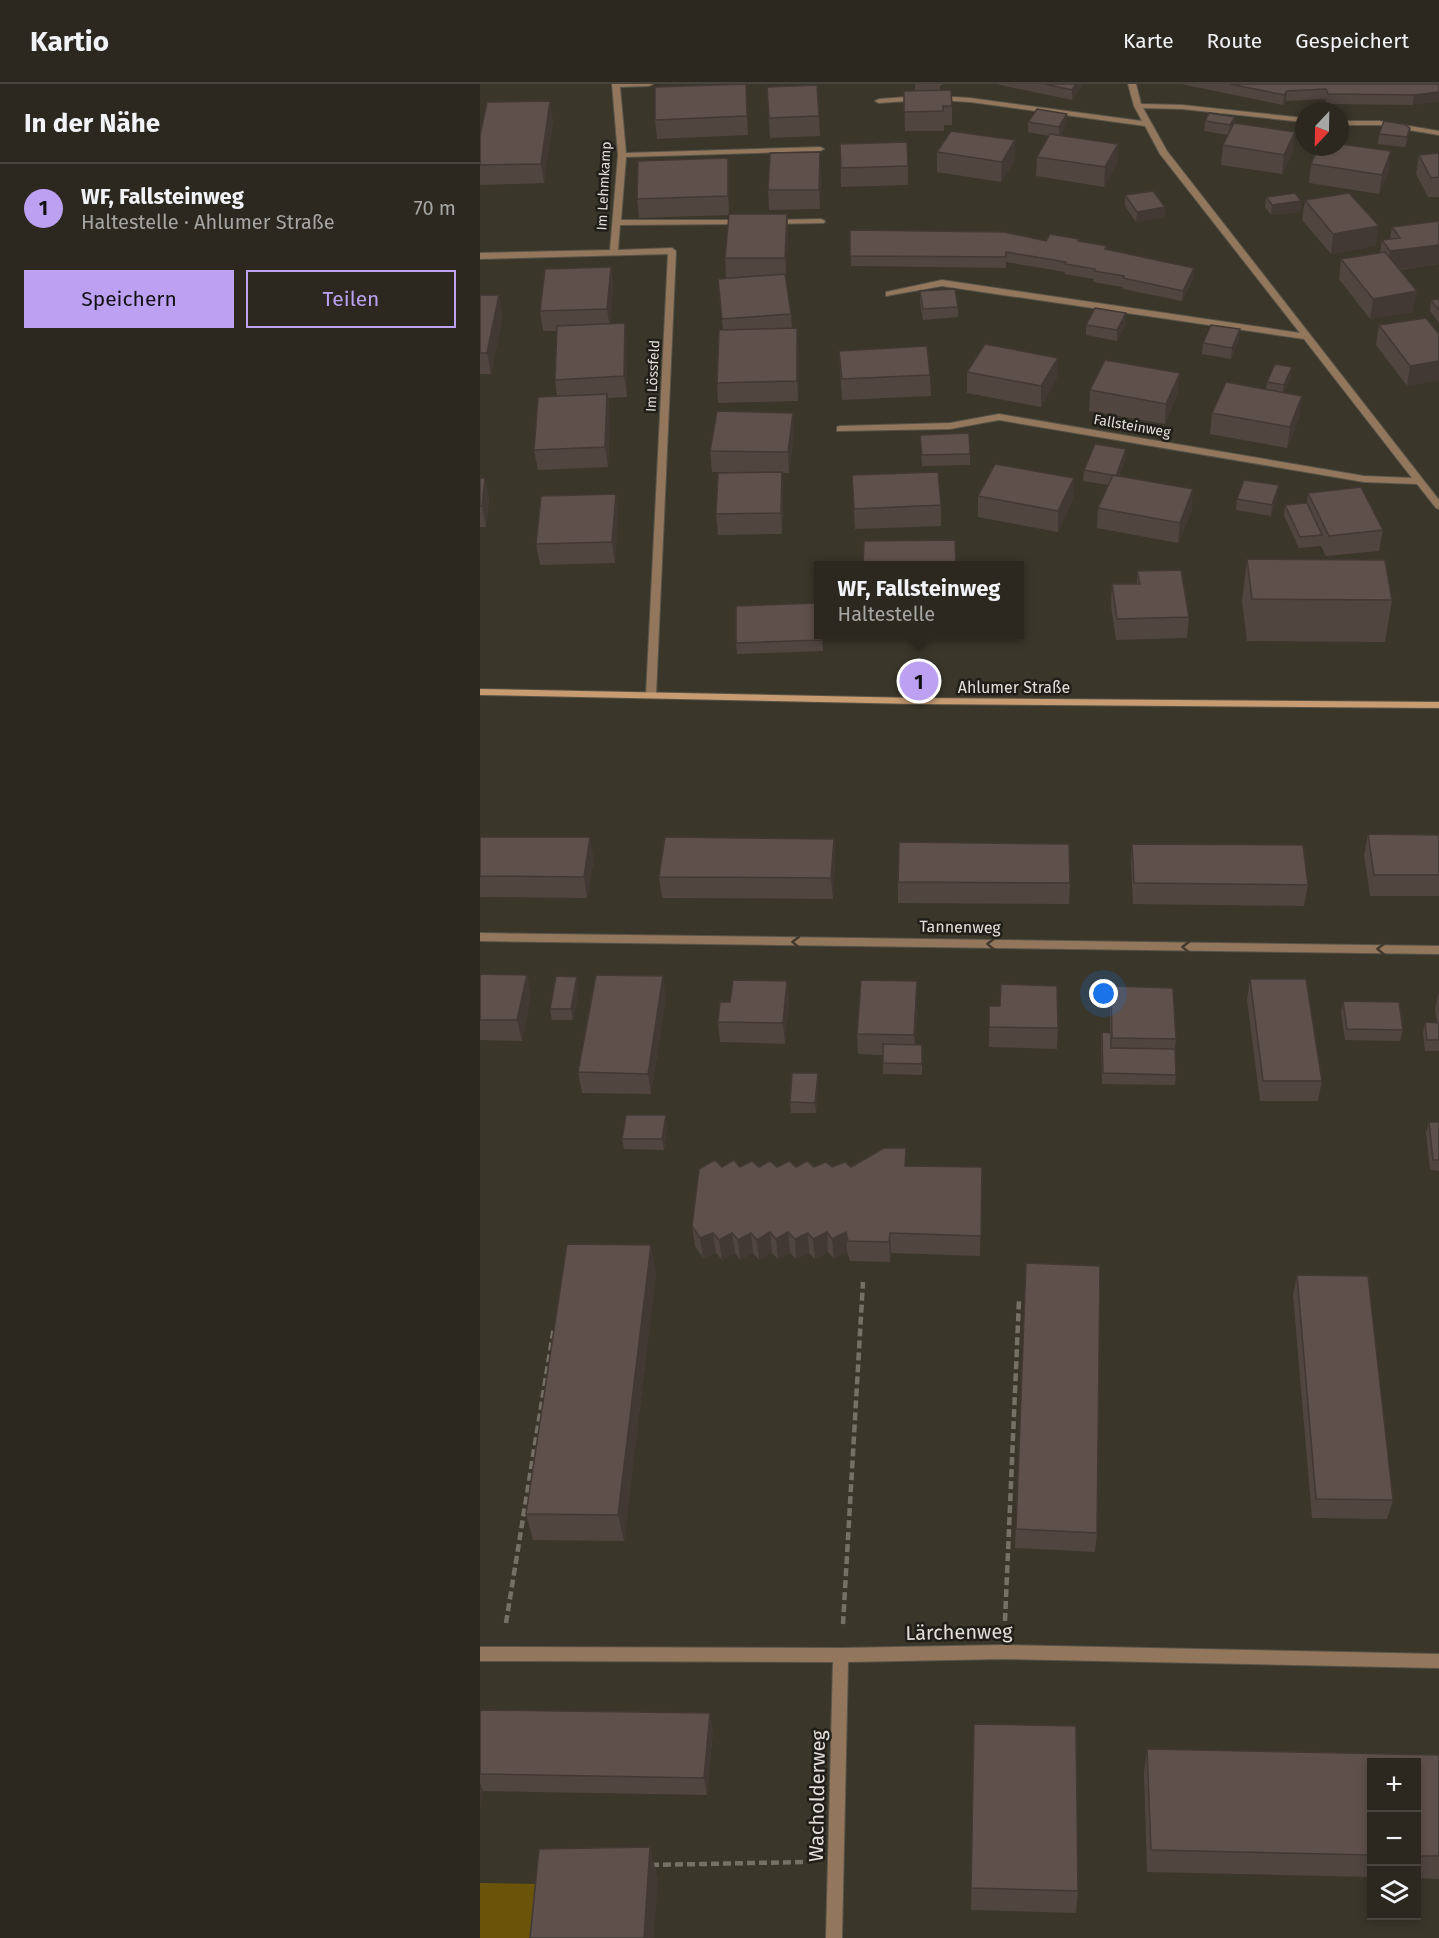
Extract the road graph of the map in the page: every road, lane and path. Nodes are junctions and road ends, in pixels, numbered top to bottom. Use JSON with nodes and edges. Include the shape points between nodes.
{"nodes":[{"id":1,"x":649,"y":84,"type":"edge"},
{"id":2,"x":1132,"y":84,"type":"edge"},
{"id":3,"x":616,"y":85,"type":"edge"},
{"id":4,"x":879,"y":101,"type":"dead end"},
{"id":5,"x":1138,"y":106,"type":"junction"},
{"id":6,"x":1295,"y":119,"type":"edge"},
{"id":7,"x":1349,"y":123,"type":"edge"},
{"id":8,"x":1147,"y":124,"type":"junction"},
{"id":9,"x":1439,"y":133,"type":"edge"},
{"id":10,"x":820,"y":149,"type":"dead end"},
{"id":11,"x":622,"y":155,"type":"junction"},
{"id":12,"x":820,"y":221,"type":"dead end"},
{"id":13,"x":749,"y":222,"type":"edge"},
{"id":14,"x":760,"y":222,"type":"edge"},
{"id":15,"x":617,"y":224,"type":"junction"},
{"id":16,"x":614,"y":252,"type":"junction"},
{"id":17,"x":480,"y":256,"type":"edge"},
{"id":18,"x":889,"y":294,"type":"dead end"},
{"id":19,"x":1308,"y":337,"type":"junction"},
{"id":20,"x":840,"y":429,"type":"dead end"},
{"id":21,"x":1419,"y":481,"type":"junction"},
{"id":22,"x":1439,"y":506,"type":"edge"},
{"id":23,"x":480,"y":692,"type":"edge"},
{"id":24,"x":651,"y":695,"type":"junction"},
{"id":25,"x":1439,"y":705,"type":"edge"},
{"id":26,"x":480,"y":938,"type":"edge"},
{"id":27,"x":1439,"y":950,"type":"edge"},
{"id":28,"x":862,"y":1282,"type":"dead end"},
{"id":29,"x":1018,"y":1300,"type":"dead end"},
{"id":30,"x":554,"y":1327,"type":"edge"},
{"id":31,"x":1003,"y":1652,"type":"junction"},
{"id":32,"x":480,"y":1654,"type":"edge"},
{"id":33,"x":501,"y":1654,"type":"junction"},
{"id":34,"x":841,"y":1655,"type":"junction"},
{"id":35,"x":1439,"y":1661,"type":"edge"},
{"id":36,"x":836,"y":1861,"type":"junction"},
{"id":37,"x":640,"y":1865,"type":"edge"},
{"id":38,"x":834,"y":1938,"type":"edge"}],
"edges":[{"from":1,"to":3,"type":"street"},
{"from":2,"to":5,"type":"street"},
{"from":3,"to":11,"type":"street","name":"Im Lehmkamp"},
{"from":4,"to":8,"type":"street","via":[[970,100]]},
{"from":5,"to":6,"type":"street"},
{"from":5,"to":8,"type":"street"},
{"from":7,"to":9,"type":"street","via":[[1379,123]]},
{"from":8,"to":19,"type":"street","via":[[1163,152]]},
{"from":10,"to":11,"type":"street"},
{"from":11,"to":15,"type":"street","name":"Im Lehmkamp"},
{"from":12,"to":14,"type":"street"},
{"from":13,"to":15,"type":"street"},
{"from":15,"to":16,"type":"street","name":"Im Lehmkamp"},
{"from":16,"to":17,"type":"street","name":"Im Lössfeld"},
{"from":16,"to":24,"type":"street","name":"Im Lössfeld","via":[[672,250]]},
{"from":18,"to":19,"type":"street","via":[[942,283]]},
{"from":19,"to":21,"type":"street"},
{"from":20,"to":21,"type":"street","name":"Fallsteinweg","via":[[950,426],[999,417],[1364,479]]},
{"from":21,"to":22,"type":"street"},
{"from":23,"to":24,"type":"main road","name":"Ahlumer Straße"},
{"from":24,"to":25,"type":"main road","name":"Ahlumer Straße"},
{"from":27,"to":26,"type":"street","name":"Tannenweg","one_way":true},
{"from":28,"to":34,"type":"path"},
{"from":29,"to":31,"type":"path"},
{"from":30,"to":33,"type":"path"},
{"from":31,"to":34,"type":"street","name":"Lärchenweg"},
{"from":31,"to":35,"type":"street","name":"Lärchenweg"},
{"from":32,"to":33,"type":"street","name":"Lärchenweg"},
{"from":33,"to":34,"type":"street","name":"Lärchenweg"},
{"from":34,"to":36,"type":"street","name":"Wacholderweg"},
{"from":36,"to":37,"type":"path"},
{"from":36,"to":38,"type":"street","name":"Wacholderweg"}]}
